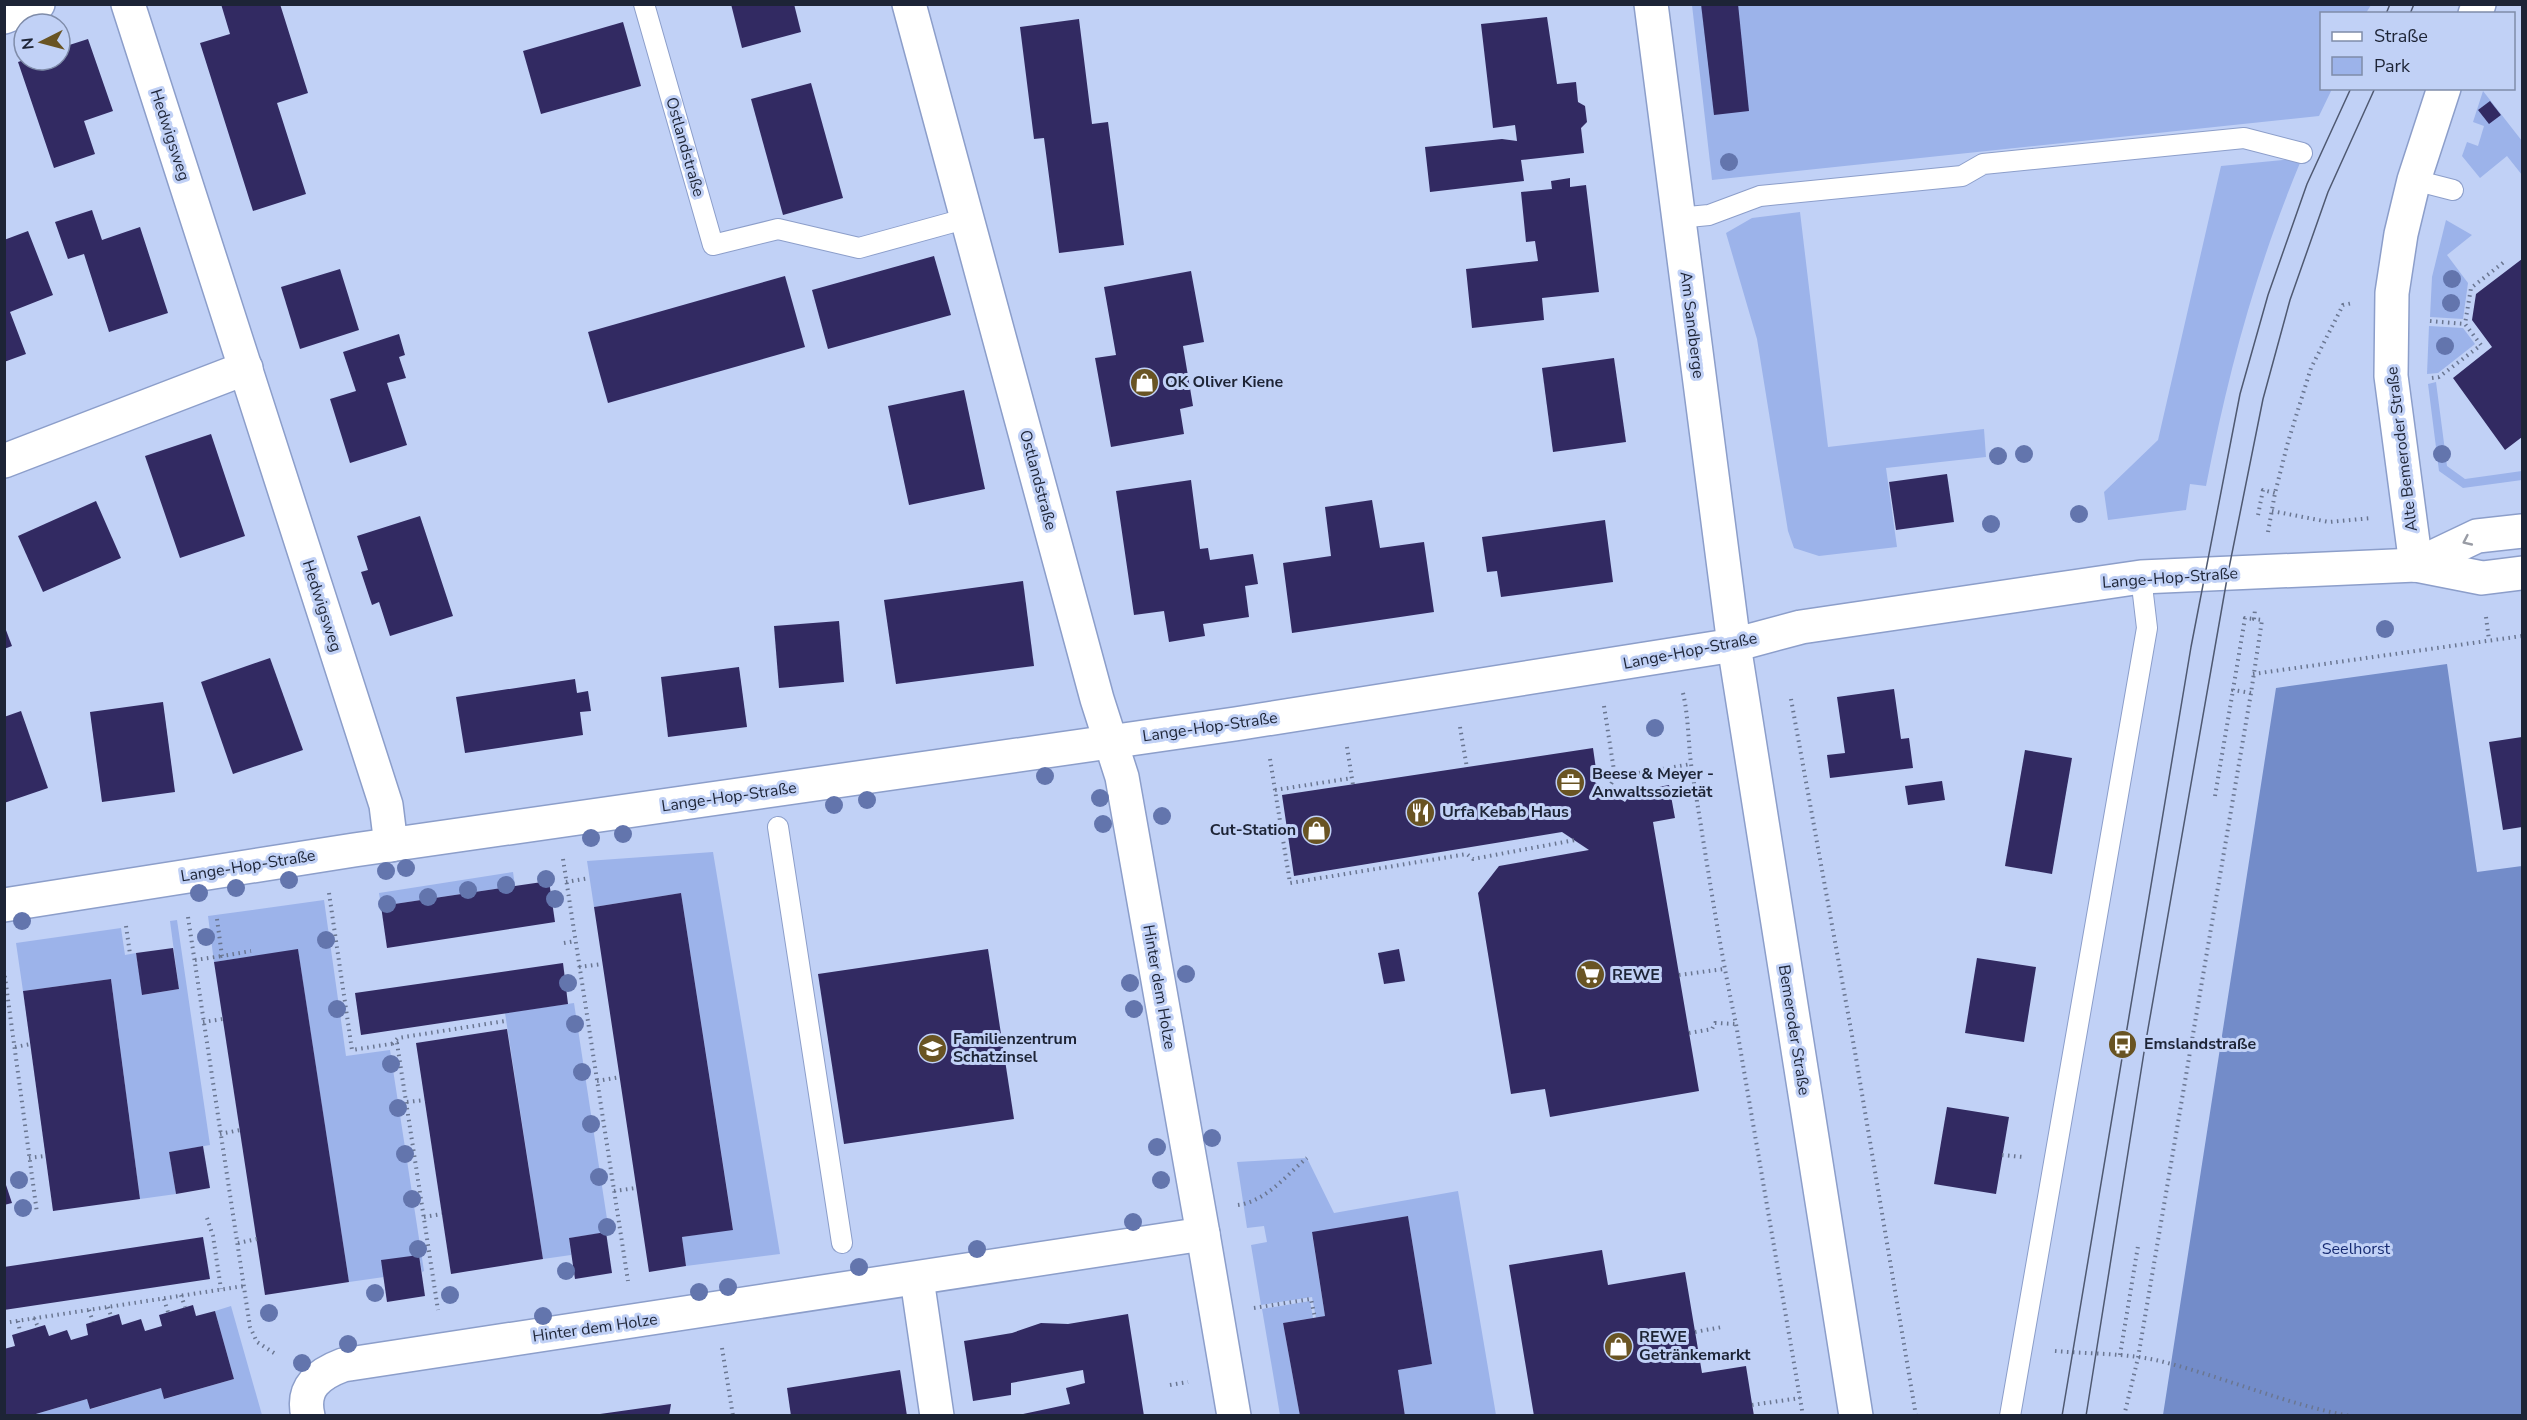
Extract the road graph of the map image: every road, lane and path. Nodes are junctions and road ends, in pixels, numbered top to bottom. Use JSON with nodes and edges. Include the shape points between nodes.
{"nodes":[{"id":1,"x":38,"y":4,"type":"edge"},
{"id":2,"x":128,"y":4,"type":"edge"},
{"id":3,"x":644,"y":4,"type":"edge"},
{"id":4,"x":909,"y":4,"type":"edge"},
{"id":5,"x":1651,"y":4,"type":"edge"},
{"id":6,"x":4,"y":17,"type":"edge"},
{"id":7,"x":2443,"y":90,"type":"edge"},
{"id":8,"x":2302,"y":153,"type":"dead end"},
{"id":9,"x":2414,"y":180,"type":"junction"},
{"id":10,"x":2453,"y":190,"type":"dead end"},
{"id":11,"x":968,"y":218,"type":"junction"},
{"id":12,"x":1678,"y":218,"type":"junction"},
{"id":13,"x":2504,"y":262,"type":"dead end"},
{"id":14,"x":2392,"y":293,"type":"junction"},
{"id":15,"x":2466,"y":357,"type":"junction"},
{"id":16,"x":2471,"y":363,"type":"dead end"},
{"id":17,"x":246,"y":368,"type":"junction"},
{"id":18,"x":2439,"y":377,"type":"dead end"},
{"id":19,"x":4,"y":461,"type":"edge"},
{"id":20,"x":2275,"y":492,"type":"junction"},
{"id":21,"x":2272,"y":511,"type":"junction"},
{"id":22,"x":2258,"y":514,"type":"dead end"},
{"id":23,"x":2375,"y":518,"type":"dead end"},
{"id":24,"x":2269,"y":526,"type":"dead end"},
{"id":25,"x":2523,"y":531,"type":"edge"},
{"id":26,"x":2416,"y":565,"type":"junction"},
{"id":27,"x":2523,"y":573,"type":"edge"},
{"id":28,"x":2141,"y":577,"type":"junction"},
{"id":29,"x":2256,"y":606,"type":"dead end"},
{"id":30,"x":2254,"y":619,"type":"junction"},
{"id":31,"x":2523,"y":636,"type":"edge"},
{"id":32,"x":1734,"y":645,"type":"junction"},
{"id":33,"x":2253,"y":674,"type":"junction"},
{"id":34,"x":2233,"y":690,"type":"junction"},
{"id":35,"x":1682,"y":693,"type":"dead end"},
{"id":36,"x":2251,"y":693,"type":"junction"},
{"id":37,"x":1791,"y":699,"type":"dead end"},
{"id":38,"x":1604,"y":705,"type":"dead end"},
{"id":39,"x":1460,"y":727,"type":"dead end"},
{"id":40,"x":1112,"y":740,"type":"junction"},
{"id":41,"x":1347,"y":744,"type":"dead end"},
{"id":42,"x":1270,"y":755,"type":"dead end"},
{"id":43,"x":1691,"y":764,"type":"junction"},
{"id":44,"x":1467,"y":768,"type":"dead end"},
{"id":45,"x":1615,"y":777,"type":"junction"},
{"id":46,"x":1352,"y":778,"type":"junction"},
{"id":47,"x":1353,"y":785,"type":"dead end"},
{"id":48,"x":1275,"y":789,"type":"junction"},
{"id":49,"x":1607,"y":791,"type":"dead end"},
{"id":50,"x":2215,"y":796,"type":"dead end"},
{"id":51,"x":778,"y":827,"type":"dead end"},
{"id":52,"x":1575,"y":840,"type":"dead end"},
{"id":53,"x":391,"y":845,"type":"junction"},
{"id":54,"x":563,"y":866,"type":"dead end"},
{"id":55,"x":589,"y":878,"type":"dead end"},
{"id":56,"x":566,"y":882,"type":"junction"},
{"id":57,"x":329,"y":893,"type":"dead end"},
{"id":58,"x":4,"y":905,"type":"edge"},
{"id":59,"x":188,"y":913,"type":"dead end"},
{"id":60,"x":217,"y":919,"type":"dead end"},
{"id":61,"x":125,"y":922,"type":"dead end"},
{"id":62,"x":575,"y":941,"type":"junction"},
{"id":63,"x":564,"y":943,"type":"dead end"},
{"id":64,"x":251,"y":951,"type":"dead end"},
{"id":65,"x":130,"y":954,"type":"dead end"},
{"id":66,"x":222,"y":956,"type":"junction"},
{"id":67,"x":195,"y":960,"type":"junction"},
{"id":68,"x":602,"y":964,"type":"dead end"},
{"id":69,"x":579,"y":967,"type":"junction"},
{"id":70,"x":1724,"y":969,"type":"junction"},
{"id":71,"x":4,"y":970,"type":"edge"},
{"id":72,"x":1679,"y":975,"type":"dead end"},
{"id":73,"x":223,"y":1018,"type":"dead end"},
{"id":74,"x":506,"y":1021,"type":"dead end"},
{"id":75,"x":203,"y":1022,"type":"junction"},
{"id":76,"x":1736,"y":1024,"type":"junction"},
{"id":77,"x":1689,"y":1033,"type":"dead end"},
{"id":78,"x":31,"y":1044,"type":"dead end"},
{"id":79,"x":392,"y":1044,"type":"junction"},
{"id":80,"x":15,"y":1047,"type":"junction"},
{"id":81,"x":620,"y":1077,"type":"dead end"},
{"id":82,"x":597,"y":1081,"type":"junction"},
{"id":83,"x":425,"y":1100,"type":"dead end"},
{"id":84,"x":407,"y":1102,"type":"junction"},
{"id":85,"x":240,"y":1130,"type":"dead end"},
{"id":86,"x":220,"y":1134,"type":"junction"},
{"id":87,"x":45,"y":1156,"type":"dead end"},
{"id":88,"x":29,"y":1158,"type":"junction"},
{"id":89,"x":1307,"y":1158,"type":"dead end"},
{"id":90,"x":636,"y":1188,"type":"dead end"},
{"id":91,"x":614,"y":1191,"type":"junction"},
{"id":92,"x":1235,"y":1206,"type":"dead end"},
{"id":93,"x":37,"y":1213,"type":"dead end"},
{"id":94,"x":442,"y":1214,"type":"dead end"},
{"id":95,"x":424,"y":1217,"type":"junction"},
{"id":96,"x":207,"y":1218,"type":"dead end"},
{"id":97,"x":1203,"y":1234,"type":"junction"},
{"id":98,"x":257,"y":1239,"type":"dead end"},
{"id":99,"x":238,"y":1243,"type":"junction"},
{"id":100,"x":842,"y":1243,"type":"dead end"},
{"id":101,"x":2138,"y":1246,"type":"dead end"},
{"id":102,"x":916,"y":1279,"type":"junction"},
{"id":103,"x":628,"y":1285,"type":"dead end"},
{"id":104,"x":244,"y":1286,"type":"junction"},
{"id":105,"x":221,"y":1289,"type":"junction"},
{"id":106,"x":181,"y":1295,"type":"junction"},
{"id":107,"x":164,"y":1298,"type":"junction"},
{"id":108,"x":108,"y":1307,"type":"junction"},
{"id":109,"x":185,"y":1307,"type":"dead end"},
{"id":110,"x":1264,"y":1307,"type":"dead end"},
{"id":111,"x":89,"y":1310,"type":"junction"},
{"id":112,"x":168,"y":1312,"type":"dead end"},
{"id":113,"x":438,"y":1314,"type":"dead end"},
{"id":114,"x":111,"y":1316,"type":"dead end"},
{"id":115,"x":34,"y":1318,"type":"junction"},
{"id":116,"x":1315,"y":1318,"type":"dead end"},
{"id":117,"x":18,"y":1321,"type":"junction"},
{"id":118,"x":93,"y":1322,"type":"dead end"},
{"id":119,"x":4,"y":1323,"type":"edge"},
{"id":120,"x":38,"y":1327,"type":"dead end"},
{"id":121,"x":1722,"y":1327,"type":"dead end"},
{"id":122,"x":20,"y":1332,"type":"dead end"},
{"id":123,"x":1695,"y":1332,"type":"dead end"},
{"id":124,"x":2021,"y":1348,"type":"junction"},
{"id":125,"x":274,"y":1353,"type":"dead end"},
{"id":126,"x":2120,"y":1355,"type":"junction"},
{"id":127,"x":2139,"y":1358,"type":"junction"},
{"id":128,"x":725,"y":1363,"type":"dead end"},
{"id":129,"x":1800,"y":1398,"type":"junction"},
{"id":130,"x":1752,"y":1405,"type":"dead end"},
{"id":131,"x":2320,"y":1410,"type":"junction"},
{"id":132,"x":308,"y":1416,"type":"edge"},
{"id":133,"x":733,"y":1416,"type":"edge"},
{"id":134,"x":937,"y":1416,"type":"edge"},
{"id":135,"x":1234,"y":1416,"type":"edge"},
{"id":136,"x":1803,"y":1416,"type":"edge"},
{"id":137,"x":1856,"y":1416,"type":"edge"},
{"id":138,"x":1916,"y":1416,"type":"edge"},
{"id":139,"x":2010,"y":1416,"type":"edge"},
{"id":140,"x":2124,"y":1416,"type":"edge"},
{"id":141,"x":2331,"y":1416,"type":"edge"},
{"id":142,"x":2350,"y":1416,"type":"edge"}],
"edges":[{"from":1,"to":6,"type":"street"},
{"from":2,"to":17,"type":"street","name":"Hedwigsweg"},
{"from":3,"to":11,"type":"lane","name":"Ostlandstraße","via":[[713,244],[778,229],[859,248]]},
{"from":4,"to":11,"type":"street","name":"Ostlandstraße"},
{"from":5,"to":12,"type":"street","name":"Am Sandberge"},
{"from":7,"to":9,"type":"street","name":"Alte Bemeroder Straße"},
{"from":8,"to":12,"type":"lane","via":[[2244,138],[2019,160],[1983,164],[1962,176],[1760,196],[1709,215]]},
{"from":9,"to":10,"type":"lane"},
{"from":9,"to":14,"type":"street","name":"Alte Bemeroder Straße"},
{"from":11,"to":40,"type":"street","name":"Ostlandstraße","via":[[1097,699]]},
{"from":12,"to":32,"type":"street","name":"Am Sandberge"},
{"from":13,"to":15,"type":"path","via":[[2471,288],[2465,324],[2481,345]]},
{"from":14,"to":20,"type":"path","via":[[2343,305],[2311,368]]},
{"from":14,"to":26,"type":"street","name":"Alte Bemeroder Straße","via":[[2391,376]]},
{"from":15,"to":16,"type":"path"},
{"from":15,"to":18,"type":"path"},
{"from":17,"to":19,"type":"street"},
{"from":17,"to":53,"type":"street","name":"Hedwigsweg","via":[[386,806]]},
{"from":20,"to":21,"type":"path"},
{"from":20,"to":22,"type":"path","via":[[2263,490]]},
{"from":21,"to":23,"type":"path","via":[[2329,522]]},
{"from":21,"to":24,"type":"path"},
{"from":25,"to":26,"type":"street","one_way":true,"via":[[2477,536]]},
{"from":26,"to":27,"type":"street","via":[[2482,578]]},
{"from":26,"to":28,"type":"street","name":"Lange-Hop-Straße"},
{"from":28,"to":32,"type":"street","name":"Lange-Hop-Straße","via":[[1801,627]]},
{"from":28,"to":124,"type":"lane","via":[[2147,628]]},
{"from":29,"to":30,"type":"path"},
{"from":30,"to":33,"type":"path","via":[[2262,620]]},
{"from":30,"to":34,"type":"path","via":[[2245,618]]},
{"from":31,"to":33,"type":"path"},
{"from":32,"to":40,"type":"street","name":"Lange-Hop-Straße"},
{"from":32,"to":137,"type":"street","name":"Bemeroder Straße"},
{"from":33,"to":36,"type":"path"},
{"from":34,"to":36,"type":"path"},
{"from":34,"to":50,"type":"path"},
{"from":35,"to":43,"type":"path","via":[[1688,715]]},
{"from":36,"to":127,"type":"path"},
{"from":37,"to":138,"type":"path"},
{"from":38,"to":45,"type":"path"},
{"from":39,"to":44,"type":"path"},
{"from":40,"to":53,"type":"street","name":"Lange-Hop-Straße"},
{"from":40,"to":97,"type":"street","name":"Hinter dem Holze","via":[[1122,777]]},
{"from":41,"to":46,"type":"path"},
{"from":42,"to":48,"type":"path"},
{"from":43,"to":45,"type":"path"},
{"from":43,"to":70,"type":"path"},
{"from":45,"to":49,"type":"path"},
{"from":46,"to":47,"type":"path"},
{"from":46,"to":48,"type":"path"},
{"from":48,"to":52,"type":"path","via":[[1290,883],[1467,854],[1473,859]]},
{"from":51,"to":100,"type":"lane"},
{"from":53,"to":58,"type":"street","name":"Lange-Hop-Straße"},
{"from":54,"to":56,"type":"path"},
{"from":55,"to":56,"type":"path"},
{"from":56,"to":62,"type":"path"},
{"from":57,"to":79,"type":"path","via":[[352,1050]]},
{"from":59,"to":67,"type":"path"},
{"from":60,"to":66,"type":"path"},
{"from":61,"to":65,"type":"path"},
{"from":62,"to":63,"type":"path"},
{"from":62,"to":69,"type":"path"},
{"from":64,"to":66,"type":"path"},
{"from":66,"to":67,"type":"path"},
{"from":67,"to":75,"type":"path"},
{"from":68,"to":69,"type":"path"},
{"from":69,"to":82,"type":"path"},
{"from":70,"to":72,"type":"path"},
{"from":70,"to":76,"type":"path"},
{"from":71,"to":80,"type":"path"},
{"from":73,"to":75,"type":"path"},
{"from":74,"to":79,"type":"path","via":[[398,1038]]},
{"from":75,"to":86,"type":"path"},
{"from":76,"to":77,"type":"path","via":[[1715,1023],[1712,1029]]},
{"from":76,"to":129,"type":"path"},
{"from":78,"to":80,"type":"path"},
{"from":79,"to":84,"type":"path","via":[[398,1042]]},
{"from":80,"to":88,"type":"path"},
{"from":81,"to":82,"type":"path"},
{"from":82,"to":91,"type":"path"},
{"from":83,"to":84,"type":"path"},
{"from":84,"to":95,"type":"path"},
{"from":85,"to":86,"type":"path"},
{"from":86,"to":99,"type":"path"},
{"from":87,"to":88,"type":"path"},
{"from":88,"to":93,"type":"path"},
{"from":89,"to":92,"type":"path","via":[[1276,1188]]},
{"from":90,"to":91,"type":"path"},
{"from":91,"to":103,"type":"path"},
{"from":94,"to":95,"type":"path"},
{"from":95,"to":113,"type":"path"},
{"from":96,"to":105,"type":"path"},
{"from":97,"to":102,"type":"street","name":"Hinter dem Holze"},
{"from":97,"to":135,"type":"street","name":"Hinter dem Holze"},
{"from":98,"to":99,"type":"path"},
{"from":99,"to":104,"type":"path"},
{"from":101,"to":126,"type":"path"},
{"from":102,"to":132,"type":"street","name":"Hinter dem Holze","via":[[343,1365],[311,1384],[306,1398]]},
{"from":102,"to":134,"type":"street"},
{"from":104,"to":105,"type":"path"},
{"from":104,"to":125,"type":"path","via":[[253,1336]]},
{"from":105,"to":106,"type":"path"},
{"from":106,"to":107,"type":"path"},
{"from":106,"to":109,"type":"path"},
{"from":107,"to":108,"type":"path"},
{"from":107,"to":112,"type":"path"},
{"from":108,"to":111,"type":"path"},
{"from":108,"to":114,"type":"path"},
{"from":110,"to":116,"type":"path","via":[[1311,1299]]},
{"from":111,"to":115,"type":"path"},
{"from":111,"to":118,"type":"path"},
{"from":115,"to":117,"type":"path"},
{"from":115,"to":120,"type":"path"},
{"from":117,"to":119,"type":"path"},
{"from":117,"to":122,"type":"path"},
{"from":121,"to":123,"type":"path"},
{"from":124,"to":126,"type":"path"},
{"from":124,"to":139,"type":"lane"},
{"from":126,"to":127,"type":"path"},
{"from":127,"to":131,"type":"path","via":[[2171,1364]]},
{"from":127,"to":140,"type":"path"},
{"from":128,"to":133,"type":"path"},
{"from":129,"to":130,"type":"path"},
{"from":129,"to":136,"type":"path"},
{"from":131,"to":141,"type":"path"},
{"from":131,"to":142,"type":"path"}]}
